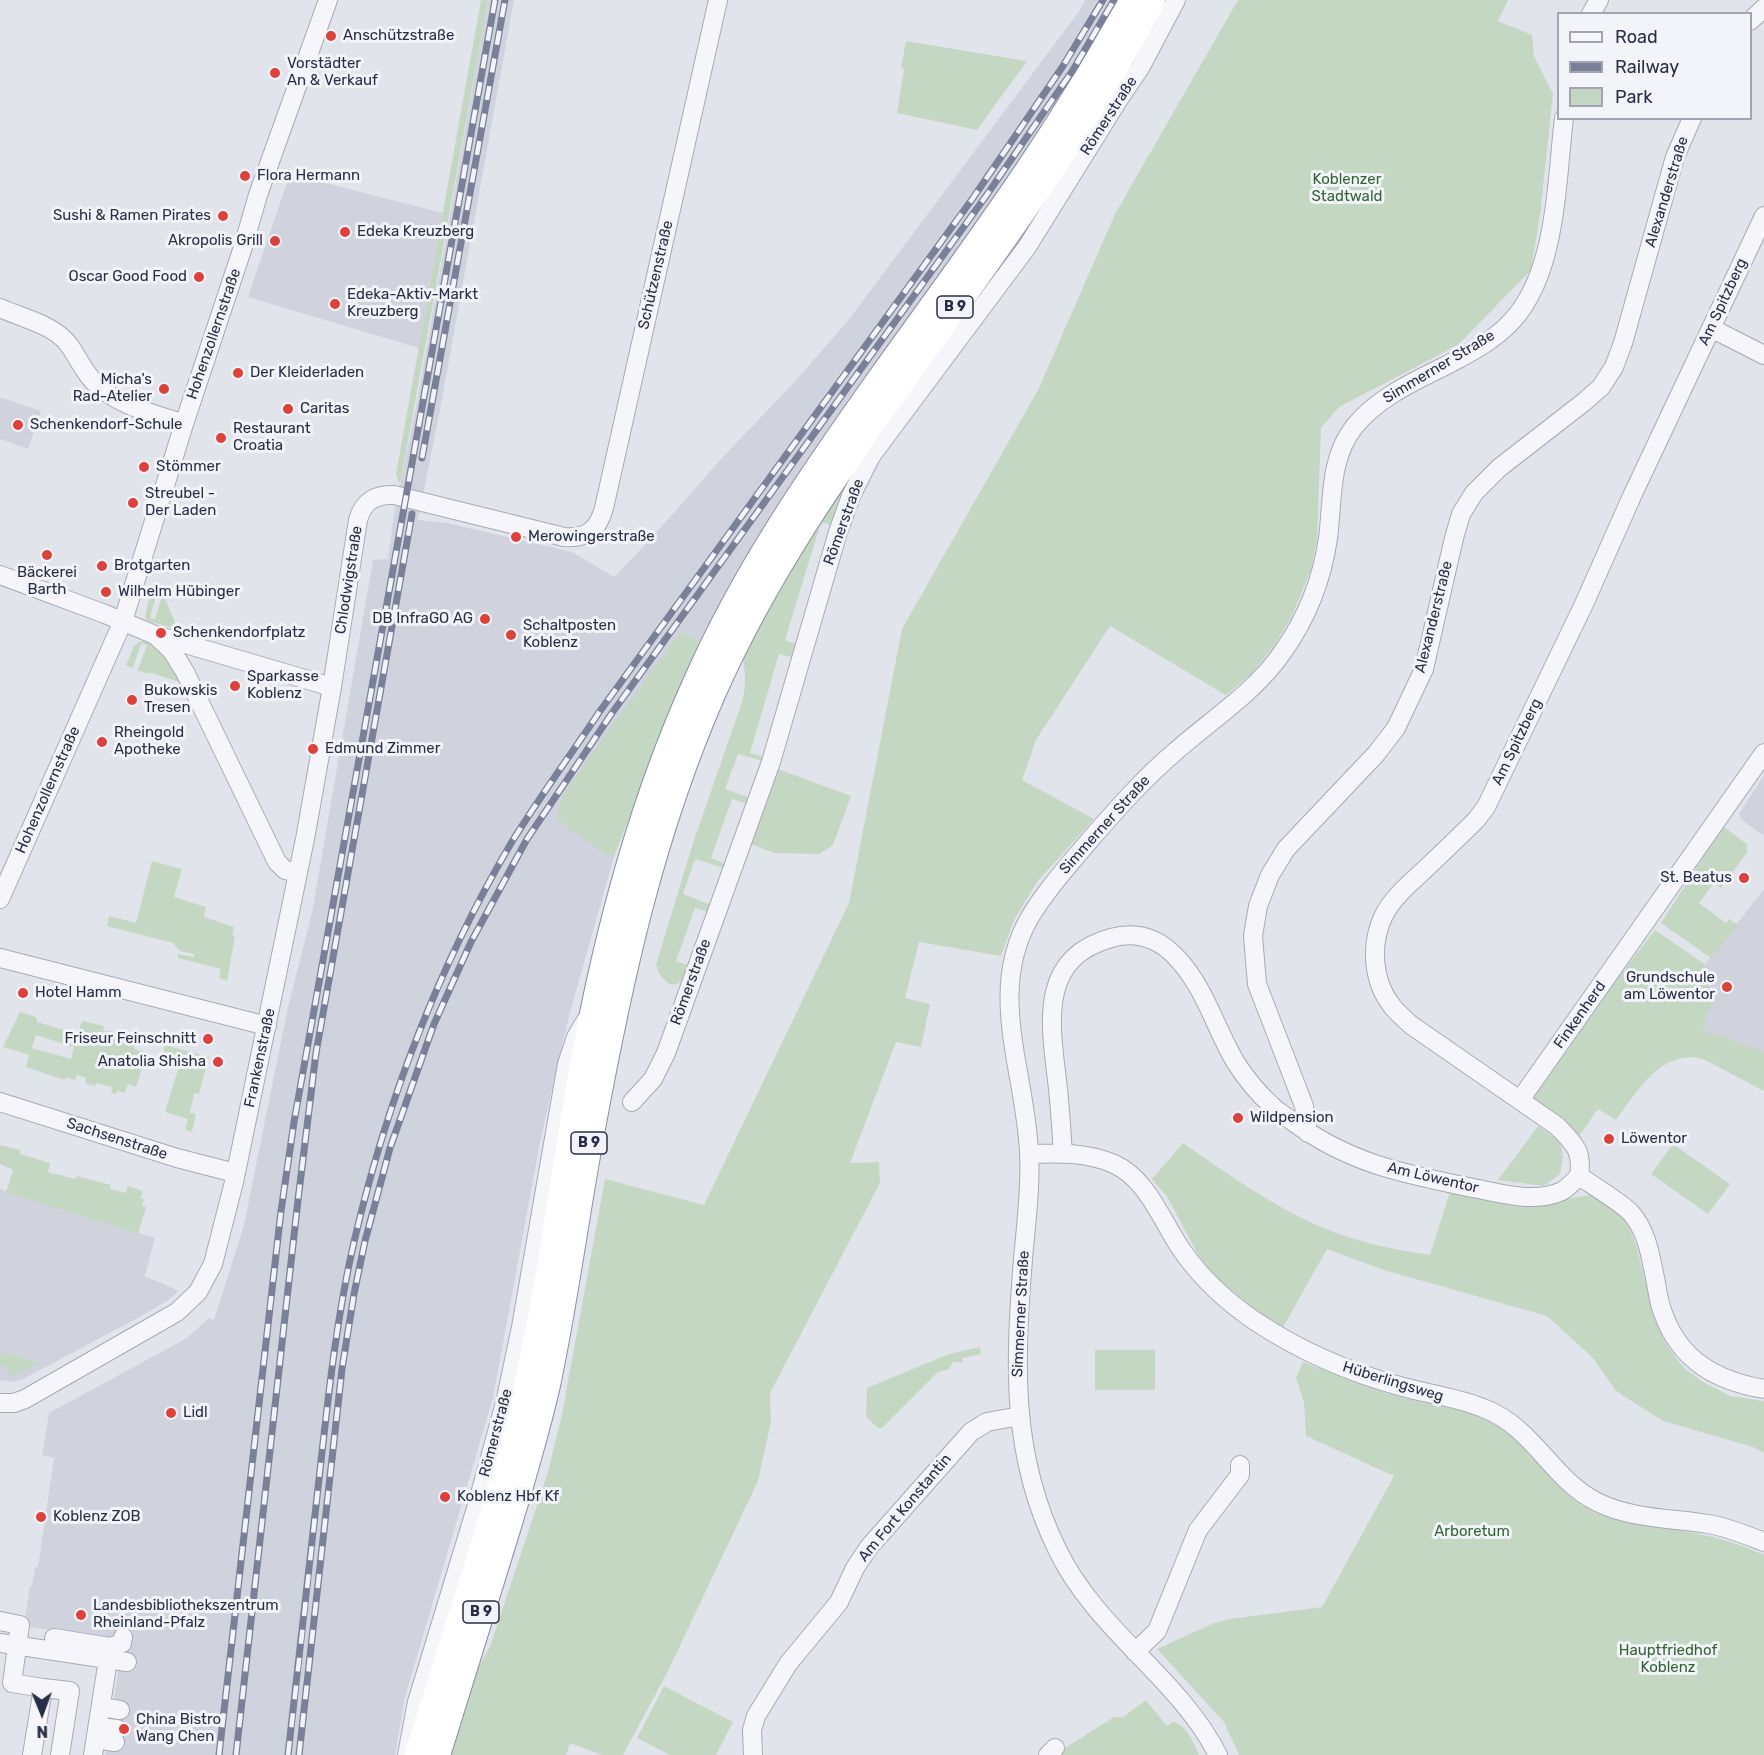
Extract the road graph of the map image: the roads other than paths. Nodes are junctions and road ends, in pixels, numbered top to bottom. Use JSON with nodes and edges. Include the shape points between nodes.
{"nodes":[{"id":1,"x":328,"y":0,"type":"edge"},
{"id":2,"x":718,"y":0,"type":"edge"},
{"id":3,"x":1131,"y":0,"type":"edge"},
{"id":4,"x":1152,"y":0,"type":"edge"},
{"id":5,"x":1176,"y":0,"type":"edge"},
{"id":6,"x":1764,"y":8,"type":"edge"},
{"id":7,"x":1752,"y":19,"type":"edge"},
{"id":8,"x":1563,"y":120,"type":"edge"},
{"id":9,"x":1691,"y":120,"type":"edge"},
{"id":10,"x":1764,"y":216,"type":"edge"},
{"id":11,"x":0,"y":308,"type":"edge"},
{"id":12,"x":1711,"y":328,"type":"junction"},
{"id":13,"x":1764,"y":356,"type":"edge"},
{"id":14,"x":184,"y":424,"type":"junction"},
{"id":15,"x":577,"y":537,"type":"joint"},
{"id":16,"x":0,"y":575,"type":"edge"},
{"id":17,"x":743,"y":607,"type":"junction"},
{"id":18,"x":127,"y":623,"type":"junction"},
{"id":19,"x":155,"y":634,"type":"junction"},
{"id":20,"x":198,"y":647,"type":"junction"},
{"id":21,"x":222,"y":655,"type":"junction"},
{"id":22,"x":713,"y":668,"type":"junction"},
{"id":23,"x":189,"y":679,"type":"junction"},
{"id":24,"x":332,"y":687,"type":"junction"},
{"id":25,"x":1764,"y":753,"type":"edge"},
{"id":26,"x":298,"y":873,"type":"junction"},
{"id":27,"x":0,"y":899,"type":"edge"},
{"id":28,"x":0,"y":958,"type":"edge"},
{"id":29,"x":595,"y":1005,"type":"junction"},
{"id":30,"x":267,"y":1026,"type":"junction"},
{"id":31,"x":1520,"y":1100,"type":"junction"},
{"id":32,"x":0,"y":1102,"type":"edge"},
{"id":33,"x":632,"y":1102,"type":"dead end"},
{"id":34,"x":1308,"y":1133,"type":"junction"},
{"id":35,"x":1063,"y":1153,"type":"junction"},
{"id":36,"x":1030,"y":1154,"type":"junction"},
{"id":37,"x":235,"y":1173,"type":"junction"},
{"id":38,"x":1579,"y":1176,"type":"junction"},
{"id":39,"x":1764,"y":1389,"type":"edge"},
{"id":40,"x":0,"y":1403,"type":"edge"},
{"id":41,"x":1020,"y":1416,"type":"junction"},
{"id":42,"x":1240,"y":1465,"type":"dead end"},
{"id":43,"x":516,"y":1466,"type":"junction"},
{"id":44,"x":1764,"y":1542,"type":"edge"},
{"id":45,"x":0,"y":1621,"type":"edge"},
{"id":46,"x":9,"y":1644,"type":"edge"},
{"id":47,"x":114,"y":1648,"type":"junction"},
{"id":48,"x":1135,"y":1652,"type":"junction"},
{"id":49,"x":127,"y":1662,"type":"dead end"},
{"id":50,"x":21,"y":1685,"type":"edge"},
{"id":51,"x":101,"y":1707,"type":"junction"},
{"id":52,"x":120,"y":1710,"type":"dead end"},
{"id":53,"x":116,"y":1736,"type":"dead end"},
{"id":54,"x":96,"y":1740,"type":"edge"},
{"id":55,"x":30,"y":1742,"type":"edge"},
{"id":56,"x":60,"y":1755,"type":"edge"},
{"id":57,"x":407,"y":1755,"type":"edge"},
{"id":58,"x":418,"y":1755,"type":"edge"},
{"id":59,"x":437,"y":1755,"type":"edge"},
{"id":60,"x":753,"y":1755,"type":"edge"},
{"id":61,"x":1218,"y":1755,"type":"edge"}],
"edges":[{"from":1,"to":14,"type":"street","name":"Hohenzollernstraße","via":[[258,195]]},
{"from":2,"to":15,"type":"street","name":"Schützenstraße","via":[[604,508],[595,529]]},
{"from":3,"to":17,"type":"highway","number":"B 9","via":[[1088,78],[1001,210],[773,536]]},
{"from":4,"to":17,"type":"highway","number":"B 9","via":[[1064,152]]},
{"from":5,"to":33,"type":"street","name":"Römerstraße","via":[[1140,68],[1027,247],[871,456],[851,496],[771,762],[666,1053],[653,1079]]},
{"from":6,"to":7,"type":"street"},
{"from":8,"to":36,"type":"street","name":"Simmerner Straße","via":[[1551,228],[1542,272],[1530,298],[1508,326],[1479,348],[1392,393],[1350,431],[1335,470],[1322,573],[1292,639],[1259,680],[1170,755],[1119,806],[1048,888],[1026,923],[1014,956],[1008,1016]]},
{"from":9,"to":34,"type":"street","name":"Alexanderstraße","via":[[1675,157],[1614,367],[1584,402],[1499,468],[1474,493],[1461,514],[1454,538],[1424,669],[1396,728],[1286,849],[1258,906],[1253,936],[1257,984],[1304,1106]]},
{"from":10,"to":12,"type":"street","name":"Am Spitzberg"},
{"from":11,"to":14,"type":"street","via":[[60,336],[86,374],[114,398]]},
{"from":12,"to":13,"type":"street"},
{"from":12,"to":31,"type":"street","name":"Am Spitzberg","via":[[1486,807],[1397,896],[1377,932],[1376,969],[1380,987],[1392,1005],[1412,1025]]},
{"from":14,"to":18,"type":"street","name":"Hohenzollernstraße"},
{"from":15,"to":24,"type":"street","name":"Chlodwigstraße","via":[[394,495],[375,497],[365,504],[358,520]]},
{"from":16,"to":18,"type":"street"},
{"from":17,"to":22,"type":"highway","number":"B 9"},
{"from":18,"to":19,"type":"street"},
{"from":18,"to":27,"type":"street","name":"Hohenzollernstraße"},
{"from":19,"to":20,"type":"street"},
{"from":19,"to":23,"type":"street","via":[[172,651]]},
{"from":20,"to":21,"type":"street"},
{"from":20,"to":23,"type":"street","via":[[189,658]]},
{"from":20,"to":23,"type":"street","via":[[202,637],[149,621],[140,614],[131,641],[163,649],[185,686],[184,677]]},
{"from":21,"to":23,"type":"street","via":[[198,659]]},
{"from":21,"to":24,"type":"street"},
{"from":22,"to":29,"type":"highway","number":"B 9","via":[[671,743],[616,915]]},
{"from":22,"to":43,"type":"highway","number":"B 9","via":[[635,918],[546,1388]]},
{"from":23,"to":26,"type":"street","via":[[277,862],[285,870]]},
{"from":24,"to":26,"type":"street","name":"Chlodwigstraße"},
{"from":25,"to":31,"type":"street","name":"Finkenherd"},
{"from":26,"to":30,"type":"street","name":"Frankenstraße"},
{"from":28,"to":30,"type":"street"},
{"from":29,"to":43,"type":"highway","number":"B 9","via":[[527,1384]]},
{"from":29,"to":57,"type":"street","name":"Römerstraße","via":[[576,1037],[567,1064],[505,1403],[417,1702]]},
{"from":30,"to":37,"type":"street","name":"Frankenstraße"},
{"from":31,"to":38,"type":"street","name":"Am Spitzberg","via":[[1557,1126],[1572,1142],[1581,1159]]},
{"from":32,"to":37,"type":"street","name":"Sachsenstraße"},
{"from":34,"to":35,"type":"street","name":"Am Löwentor","via":[[1271,1105],[1237,1064],[1198,986],[1175,956],[1150,937],[1122,935],[1092,943],[1066,965],[1056,984],[1052,1032]]},
{"from":34,"to":38,"type":"street","name":"Am Löwentor","via":[[1336,1150],[1401,1173],[1503,1194],[1545,1197],[1564,1191]]},
{"from":35,"to":36,"type":"street","name":"Hüberlingsweg"},
{"from":35,"to":44,"type":"street","name":"Hüberlingsweg","via":[[1116,1164],[1131,1175],[1202,1277],[1255,1321],[1306,1351],[1356,1373],[1481,1407],[1506,1418],[1570,1484],[1610,1508],[1710,1524]]},
{"from":36,"to":41,"type":"street","name":"Simmerner Straße","via":[[1018,1324]]},
{"from":37,"to":40,"type":"street","name":"Frankenstraße","via":[[215,1257],[202,1286],[189,1302],[25,1399]]},
{"from":38,"to":39,"type":"street","via":[[1631,1213],[1648,1242],[1662,1312],[1674,1337],[1691,1358],[1712,1373]]},
{"from":41,"to":48,"type":"street","name":"Simmerner Straße","via":[[1028,1472],[1059,1555],[1079,1588]]},
{"from":41,"to":60,"type":"street","name":"Am Fort Konstantin","via":[[987,1422],[971,1432],[869,1547],[839,1602],[788,1664],[756,1716]]},
{"from":42,"to":48,"type":"street","via":[[1240,1475],[1198,1530],[1157,1631]]},
{"from":43,"to":58,"type":"highway","number":"B 9"},
{"from":43,"to":59,"type":"highway","number":"B 9"},
{"from":45,"to":46,"type":"street","via":[[20,1624]]},
{"from":46,"to":47,"type":"street","via":[[54,1642]]},
{"from":46,"to":50,"type":"street"},
{"from":47,"to":49,"type":"street"},
{"from":47,"to":51,"type":"street"},
{"from":48,"to":61,"type":"street","name":"Simmerner Straße","via":[[1207,1733]]},
{"from":50,"to":55,"type":"street","via":[[33,1712]]},
{"from":50,"to":56,"type":"street","via":[[70,1691]]},
{"from":51,"to":52,"type":"street"},
{"from":51,"to":54,"type":"street"},
{"from":53,"to":54,"type":"street"}]}
